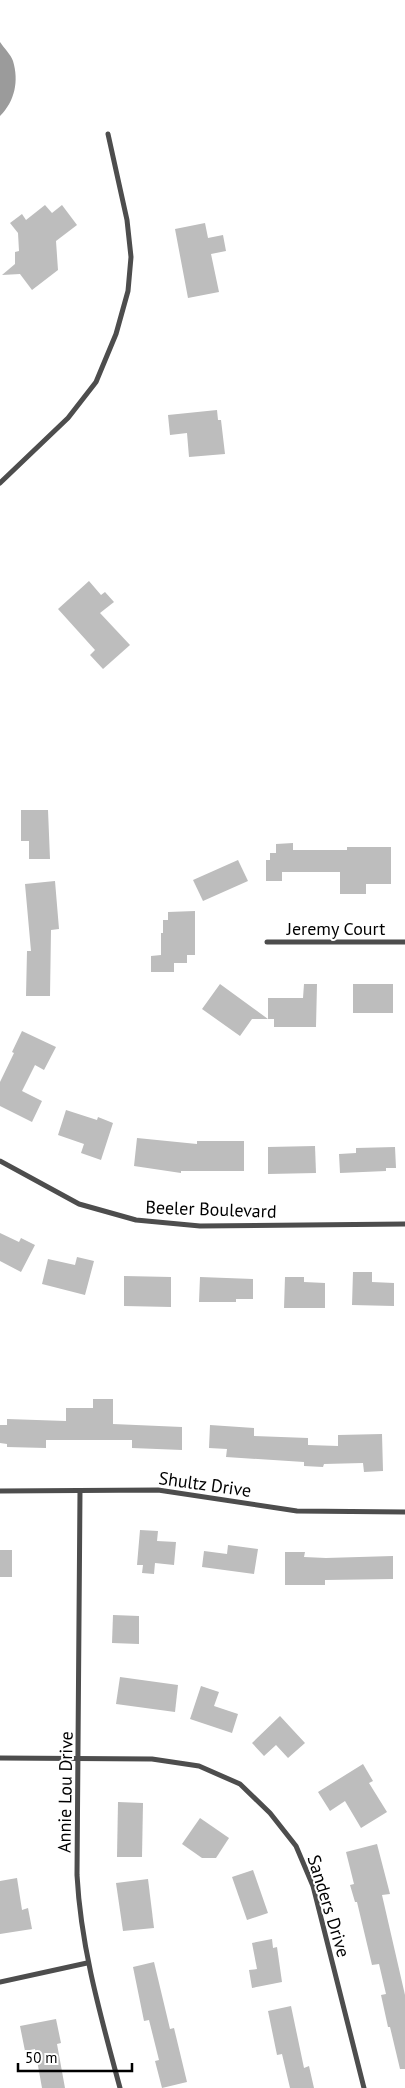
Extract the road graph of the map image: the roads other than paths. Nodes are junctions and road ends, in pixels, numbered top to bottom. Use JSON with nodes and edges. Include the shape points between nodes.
{"nodes":[{"id":1,"x":108,"y":134,"type":"dead end"},
{"id":2,"x":0,"y":483,"type":"edge"},
{"id":3,"x":267,"y":942,"type":"dead end"},
{"id":4,"x":405,"y":942,"type":"edge"},
{"id":5,"x":0,"y":1161,"type":"edge"},
{"id":6,"x":405,"y":1224,"type":"edge"},
{"id":7,"x":80,"y":1490,"type":"junction"},
{"id":8,"x":0,"y":1491,"type":"edge"},
{"id":9,"x":405,"y":1512,"type":"edge"},
{"id":10,"x":0,"y":1758,"type":"edge"},
{"id":11,"x":79,"y":1758,"type":"junction"},
{"id":12,"x":87,"y":1963,"type":"junction"},
{"id":13,"x":0,"y":1982,"type":"edge"},
{"id":14,"x":120,"y":2088,"type":"edge"},
{"id":15,"x":364,"y":2088,"type":"edge"}],
"edges":[{"from":1,"to":2,"type":"street","via":[[127,220],[131,257],[128,291],[116,334],[96,382],[68,418]]},
{"from":3,"to":4,"type":"street","name":"Jeremy Court"},
{"from":5,"to":6,"type":"street","name":"Beeler Boulevard","via":[[79,1204],[136,1220],[200,1226]]},
{"from":7,"to":8,"type":"street","name":"Shultz Drive"},
{"from":7,"to":9,"type":"street","name":"Shultz Drive","via":[[158,1490],[297,1511]]},
{"from":7,"to":11,"type":"street","name":"Annie Lou Drive"},
{"from":10,"to":11,"type":"street","name":"Sanders Drive"},
{"from":11,"to":12,"type":"street","name":"Annie Lou Drive","via":[[77,1876]]},
{"from":11,"to":15,"type":"street","name":"Sanders Drive","via":[[152,1759],[199,1766],[240,1784],[270,1812],[296,1846],[312,1886]]},
{"from":12,"to":13,"type":"street"},
{"from":12,"to":14,"type":"street","name":"Annie Lou Drive"}]}
